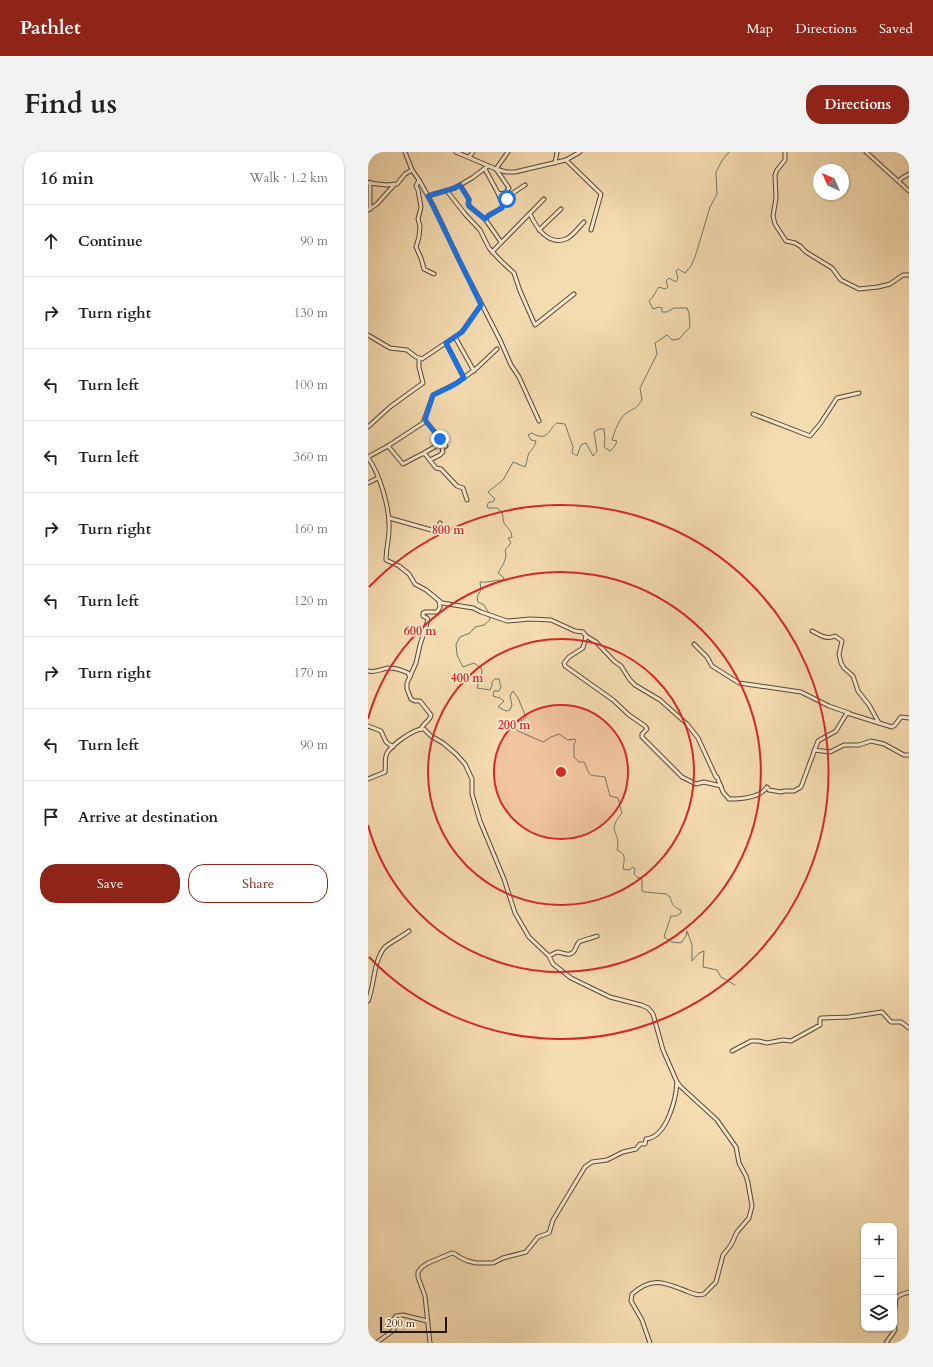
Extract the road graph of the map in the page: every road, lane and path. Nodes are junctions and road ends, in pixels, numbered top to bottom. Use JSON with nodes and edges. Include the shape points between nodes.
{"nodes":[{"id":1,"x":405,"y":152,"type":"edge"},
{"id":2,"x":456,"y":152,"type":"edge"},
{"id":3,"x":473,"y":152,"type":"edge"},
{"id":4,"x":508,"y":152,"type":"edge"},
{"id":5,"x":557,"y":152,"type":"edge"},
{"id":6,"x":580,"y":152,"type":"edge"},
{"id":7,"x":785,"y":152,"type":"edge"},
{"id":8,"x":869,"y":153,"type":"edge"},
{"id":9,"x":468,"y":157,"type":"junction"},
{"id":10,"x":566,"y":160,"type":"junction"},
{"id":11,"x":555,"y":163,"type":"junction"},
{"id":12,"x":487,"y":167,"type":"junction"},
{"id":13,"x":496,"y":169,"type":"junction"},
{"id":14,"x":412,"y":170,"type":"junction"},
{"id":15,"x":909,"y":174,"type":"edge"},
{"id":16,"x":419,"y":180,"type":"junction"},
{"id":17,"x":899,"y":181,"type":"junction"},
{"id":18,"x":369,"y":182,"type":"edge"},
{"id":19,"x":394,"y":185,"type":"junction"},
{"id":20,"x":460,"y":185,"type":"junction"},
{"id":21,"x":525,"y":185,"type":"dead end"},
{"id":22,"x":447,"y":191,"type":"junction"},
{"id":23,"x":909,"y":191,"type":"edge"},
{"id":24,"x":498,"y":193,"type":"junction"},
{"id":25,"x":428,"y":196,"type":"junction"},
{"id":26,"x":544,"y":199,"type":"dead end"},
{"id":27,"x":503,"y":204,"type":"junction"},
{"id":28,"x":561,"y":209,"type":"dead end"},
{"id":29,"x":369,"y":210,"type":"edge"},
{"id":30,"x":530,"y":214,"type":"junction"},
{"id":31,"x":485,"y":219,"type":"junction"},
{"id":32,"x":584,"y":222,"type":"dead end"},
{"id":33,"x":539,"y":230,"type":"junction"},
{"id":34,"x":591,"y":230,"type":"dead end"},
{"id":35,"x":501,"y":242,"type":"junction"},
{"id":36,"x":492,"y":252,"type":"junction"},
{"id":37,"x":434,"y":274,"type":"dead end"},
{"id":38,"x":909,"y":275,"type":"edge"},
{"id":39,"x":574,"y":294,"type":"dead end"},
{"id":40,"x":481,"y":305,"type":"junction"},
{"id":41,"x":368,"y":335,"type":"edge"},
{"id":42,"x":455,"y":337,"type":"junction"},
{"id":43,"x":446,"y":343,"type":"junction"},
{"id":44,"x":497,"y":349,"type":"dead end"},
{"id":45,"x":419,"y":359,"type":"junction"},
{"id":46,"x":474,"y":371,"type":"junction"},
{"id":47,"x":464,"y":378,"type":"junction"},
{"id":48,"x":860,"y":393,"type":"dead end"},
{"id":49,"x":753,"y":414,"type":"dead end"},
{"id":50,"x":425,"y":420,"type":"junction"},
{"id":51,"x":539,"y":421,"type":"dead end"},
{"id":52,"x":368,"y":427,"type":"edge"},
{"id":53,"x":443,"y":442,"type":"junction"},
{"id":54,"x":388,"y":446,"type":"junction"},
{"id":55,"x":424,"y":454,"type":"junction"},
{"id":56,"x":368,"y":458,"type":"edge"},
{"id":57,"x":430,"y":460,"type":"junction"},
{"id":58,"x":378,"y":478,"type":"junction"},
{"id":59,"x":368,"y":483,"type":"edge"},
{"id":60,"x":467,"y":500,"type":"dead end"},
{"id":61,"x":389,"y":518,"type":"junction"},
{"id":62,"x":440,"y":523,"type":"dead end"},
{"id":63,"x":439,"y":601,"type":"junction"},
{"id":64,"x":812,"y":631,"type":"dead end"},
{"id":65,"x":586,"y":636,"type":"junction"},
{"id":66,"x":694,"y":644,"type":"dead end"},
{"id":67,"x":368,"y":671,"type":"edge"},
{"id":68,"x":413,"y":671,"type":"junction"},
{"id":69,"x":408,"y":673,"type":"junction"},
{"id":70,"x":410,"y":677,"type":"junction"},
{"id":71,"x":849,"y":713,"type":"junction"},
{"id":72,"x":909,"y":718,"type":"edge"},
{"id":73,"x":879,"y":723,"type":"junction"},
{"id":74,"x":368,"y":726,"type":"edge"},
{"id":75,"x":421,"y":729,"type":"junction"},
{"id":76,"x":392,"y":747,"type":"junction"},
{"id":77,"x":814,"y":750,"type":"junction"},
{"id":78,"x":909,"y":755,"type":"edge"},
{"id":79,"x":368,"y":779,"type":"edge"},
{"id":80,"x":721,"y":786,"type":"junction"},
{"id":81,"x":409,"y":932,"type":"dead end"},
{"id":82,"x":598,"y":936,"type":"dead end"},
{"id":83,"x":549,"y":956,"type":"junction"},
{"id":84,"x":368,"y":1001,"type":"edge"},
{"id":85,"x":909,"y":1028,"type":"edge"},
{"id":86,"x":732,"y":1051,"type":"dead end"},
{"id":87,"x":677,"y":1082,"type":"junction"},
{"id":88,"x":909,"y":1292,"type":"edge"},
{"id":89,"x":897,"y":1297,"type":"edge"},
{"id":90,"x":427,"y":1321,"type":"junction"},
{"id":91,"x":894,"y":1331,"type":"edge"},
{"id":92,"x":376,"y":1343,"type":"edge"},
{"id":93,"x":430,"y":1343,"type":"edge"},
{"id":94,"x":650,"y":1343,"type":"edge"},
{"id":95,"x":886,"y":1343,"type":"edge"}],
"edges":[{"from":1,"to":14,"type":"street"},
{"from":2,"to":9,"type":"street"},
{"from":3,"to":9,"type":"street"},
{"from":4,"to":13,"type":"street"},
{"from":5,"to":11,"type":"street"},
{"from":6,"to":10,"type":"street"},
{"from":7,"to":38,"type":"street","via":[[785,160],[775,175],[776,198],[773,216],[786,241],[800,246],[832,268],[841,280],[859,289],[890,284],[903,275]]},
{"from":8,"to":17,"type":"street"},
{"from":9,"to":12,"type":"street"},
{"from":10,"to":11,"type":"street"},
{"from":10,"to":34,"type":"street","via":[[601,194]]},
{"from":11,"to":13,"type":"street","via":[[516,172]]},
{"from":12,"to":13,"type":"street"},
{"from":12,"to":20,"type":"street"},
{"from":12,"to":24,"type":"street"},
{"from":13,"to":24,"type":"street","via":[[509,188],[503,194]]},
{"from":14,"to":16,"type":"street"},
{"from":14,"to":19,"type":"street"},
{"from":15,"to":17,"type":"street"},
{"from":16,"to":25,"type":"street"},
{"from":16,"to":37,"type":"street","via":[[416,186],[421,205],[416,246],[424,269]]},
{"from":17,"to":23,"type":"street"},
{"from":18,"to":19,"type":"street"},
{"from":18,"to":29,"type":"street"},
{"from":19,"to":29,"type":"street"},
{"from":20,"to":22,"type":"street"},
{"from":20,"to":31,"type":"street","via":[[469,200],[469,206]]},
{"from":21,"to":27,"type":"street","via":[[510,195]]},
{"from":22,"to":25,"type":"street"},
{"from":22,"to":36,"type":"street","via":[[480,230]]},
{"from":24,"to":27,"type":"street"},
{"from":25,"to":40,"type":"street"},
{"from":26,"to":30,"type":"street"},
{"from":27,"to":31,"type":"street","via":[[502,208]]},
{"from":28,"to":33,"type":"street"},
{"from":30,"to":33,"type":"street"},
{"from":30,"to":35,"type":"street"},
{"from":31,"to":35,"type":"street"},
{"from":32,"to":33,"type":"street","via":[[567,238],[561,240],[547,237]]},
{"from":35,"to":36,"type":"street"},
{"from":36,"to":39,"type":"street","via":[[514,273],[535,325]]},
{"from":40,"to":42,"type":"street","via":[[467,327]]},
{"from":40,"to":51,"type":"street"},
{"from":41,"to":45,"type":"street","via":[[390,348],[406,350]]},
{"from":42,"to":43,"type":"street"},
{"from":42,"to":46,"type":"street"},
{"from":43,"to":45,"type":"street"},
{"from":43,"to":47,"type":"street"},
{"from":44,"to":46,"type":"street"},
{"from":45,"to":52,"type":"street","via":[[424,383],[390,407]]},
{"from":46,"to":47,"type":"street"},
{"from":47,"to":50,"type":"street","via":[[433,395]]},
{"from":48,"to":49,"type":"street","via":[[837,398],[810,436]]},
{"from":50,"to":53,"type":"street"},
{"from":50,"to":54,"type":"street"},
{"from":53,"to":55,"type":"street"},
{"from":53,"to":57,"type":"street","via":[[446,446],[442,448],[443,452]]},
{"from":54,"to":55,"type":"street","via":[[403,464]]},
{"from":54,"to":56,"type":"street"},
{"from":55,"to":57,"type":"street"},
{"from":56,"to":58,"type":"street"},
{"from":57,"to":60,"type":"street","via":[[436,468],[441,469],[455,484],[463,488]]},
{"from":58,"to":59,"type":"street"},
{"from":58,"to":61,"type":"street"},
{"from":61,"to":62,"type":"street","via":[[435,531],[438,531]]},
{"from":61,"to":63,"type":"street","via":[[386,560],[399,566],[409,574],[415,584]]},
{"from":63,"to":65,"type":"street","via":[[473,608],[507,621],[551,620],[583,632]]},
{"from":63,"to":68,"type":"street","via":[[440,607],[437,612],[422,613],[428,620]]},
{"from":64,"to":73,"type":"street","via":[[826,638],[835,636],[842,641],[839,654],[841,663],[853,676],[858,691]]},
{"from":65,"to":80,"type":"street","via":[[621,666],[635,685],[660,700],[692,731],[698,738]]},
{"from":65,"to":80,"type":"street","via":[[583,648],[569,657],[565,666],[645,726],[647,729],[642,738],[682,777],[696,784],[704,782]]},
{"from":66,"to":71,"type":"street","via":[[712,666],[739,683],[801,692]]},
{"from":67,"to":69,"type":"street","via":[[376,672],[389,668]]},
{"from":68,"to":69,"type":"street"},
{"from":68,"to":70,"type":"street"},
{"from":69,"to":70,"type":"street"},
{"from":70,"to":75,"type":"street","via":[[407,685],[410,698],[420,701],[431,715]]},
{"from":71,"to":73,"type":"street"},
{"from":71,"to":77,"type":"street","via":[[837,730],[819,740]]},
{"from":72,"to":73,"type":"street","via":[[901,717],[893,727]]},
{"from":74,"to":76,"type":"street","via":[[381,732]]},
{"from":75,"to":76,"type":"street","via":[[402,738]]},
{"from":75,"to":83,"type":"street","via":[[448,747],[465,764],[472,779],[472,794],[480,821],[515,913],[529,936]]},
{"from":76,"to":79,"type":"street","via":[[386,754],[385,772]]},
{"from":77,"to":78,"type":"street","via":[[830,752],[844,745],[859,746],[871,741]]},
{"from":77,"to":80,"type":"street","via":[[806,777],[801,788],[796,791],[781,792],[769,790],[767,787],[757,794],[730,799]]},
{"from":81,"to":84,"type":"street","via":[[387,945],[382,953]]},
{"from":82,"to":83,"type":"street","via":[[579,942],[572,953],[557,952]]},
{"from":83,"to":87,"type":"street","via":[[553,964],[571,978],[610,997],[648,1008],[653,1014],[663,1050]]},
{"from":85,"to":86,"type":"street","via":[[901,1022],[891,1022],[882,1012],[821,1018],[820,1025],[791,1041],[745,1043]]},
{"from":87,"to":90,"type":"street","via":[[670,1115],[662,1129],[636,1149],[607,1160],[590,1163],[567,1196],[553,1220],[549,1233],[538,1237],[528,1251],[493,1263],[476,1263],[452,1253],[422,1267],[418,1277],[425,1296]]},
{"from":87,"to":94,"type":"street","via":[[717,1120],[736,1147],[739,1163],[748,1183],[752,1210],[749,1218],[737,1232],[732,1245],[723,1255],[716,1282],[704,1294],[698,1295],[668,1284],[654,1282],[632,1294],[632,1301]]},
{"from":88,"to":89,"type":"street"},
{"from":90,"to":92,"type":"street","via":[[403,1315],[396,1316],[392,1324],[394,1330]]},
{"from":90,"to":93,"type":"street"},
{"from":91,"to":95,"type":"street"}]}
